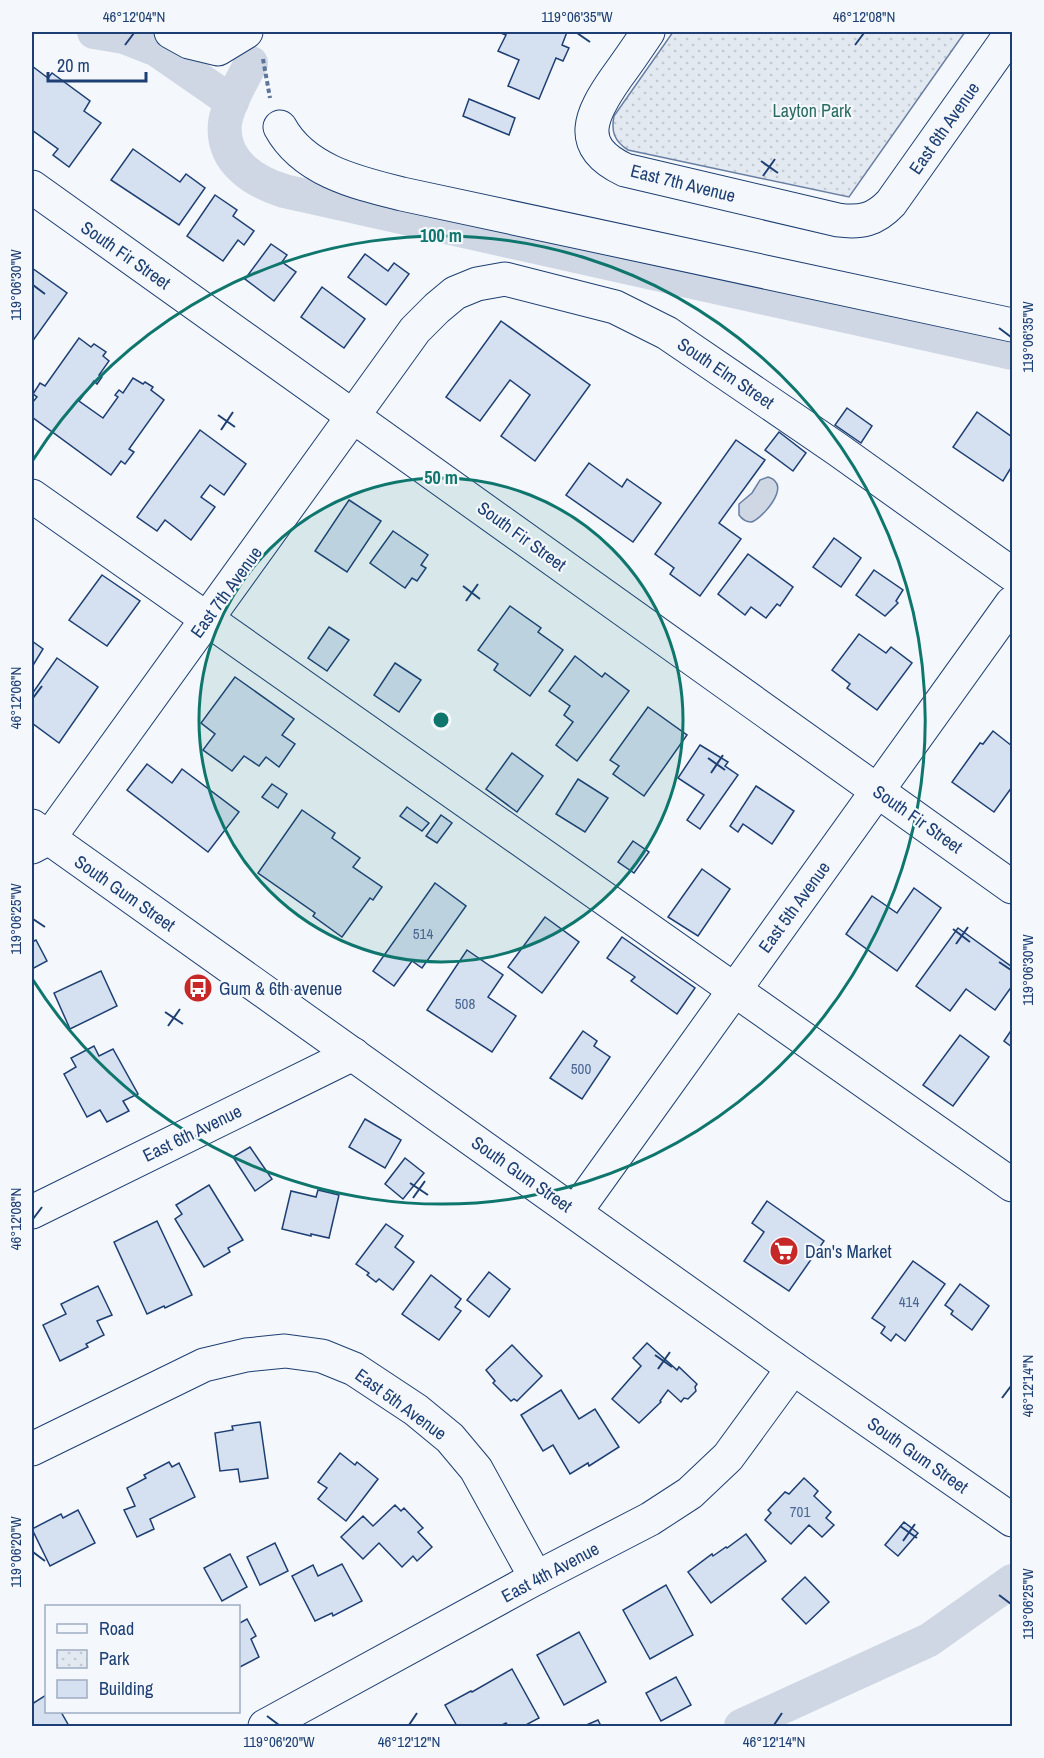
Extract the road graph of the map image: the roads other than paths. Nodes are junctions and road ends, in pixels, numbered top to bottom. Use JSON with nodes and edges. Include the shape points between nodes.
{"nodes":[{"id":1,"x":171,"y":32,"type":"edge"},
{"id":2,"x":648,"y":32,"type":"edge"},
{"id":3,"x":1012,"y":32,"type":"edge"},
{"id":4,"x":253,"y":42,"type":"edge"},
{"id":5,"x":280,"y":127,"type":"road end"},
{"id":6,"x":32,"y":187,"type":"edge"},
{"id":7,"x":871,"y":219,"type":"joint"},
{"id":8,"x":1012,"y":325,"type":"edge"},
{"id":9,"x":415,"y":330,"type":"joint"},
{"id":10,"x":353,"y":415,"type":"junction"},
{"id":11,"x":32,"y":496,"type":"edge"},
{"id":12,"x":1012,"y":574,"type":"edge"},
{"id":13,"x":1012,"y":603,"type":"edge"},
{"id":14,"x":206,"y":620,"type":"junction"},
{"id":15,"x":877,"y":791,"type":"junction"},
{"id":16,"x":37,"y":837,"type":"edge"},
{"id":17,"x":1012,"y":886,"type":"edge"},
{"id":18,"x":735,"y":989,"type":"junction"},
{"id":19,"x":352,"y":1054,"type":"junction"},
{"id":20,"x":1012,"y":1185,"type":"edge"},
{"id":21,"x":576,"y":1211,"type":"junction"},
{"id":22,"x":32,"y":1212,"type":"edge"},
{"id":23,"x":793,"y":1368,"type":"junction"},
{"id":24,"x":32,"y":1449,"type":"edge"},
{"id":25,"x":1012,"y":1520,"type":"edge"},
{"id":26,"x":536,"y":1578,"type":"junction"},
{"id":27,"x":265,"y":1726,"type":"edge"}],
"edges":[{"from":1,"to":4,"type":"street","via":[[189,42],[218,49]]},
{"from":2,"to":7,"type":"street","name":"East 7th Avenue","via":[[599,102],[593,118],[592,135],[611,163],[625,170],[838,220]]},
{"from":3,"to":7,"type":"street","name":"East 6th Avenue","via":[[891,203]]},
{"from":5,"to":8,"type":"street","via":[[287,140],[310,159],[347,180]]},
{"from":6,"to":10,"type":"street","name":"South Fir Street"},
{"from":9,"to":10,"type":"street","name":"East 7th Avenue"},
{"from":9,"to":12,"type":"street","name":"South Elm Street","via":[[454,293],[505,279],[615,307],[667,333],[837,448]]},
{"from":10,"to":14,"type":"street","name":"East 7th Avenue"},
{"from":10,"to":15,"type":"street","name":"South Fir Street"},
{"from":11,"to":14,"type":"street"},
{"from":13,"to":15,"type":"street","name":"East 5th Avenue"},
{"from":14,"to":16,"type":"street","name":"East 7th Avenue"},
{"from":14,"to":18,"type":"street"},
{"from":15,"to":17,"type":"street","name":"South Fir Street"},
{"from":15,"to":18,"type":"street","name":"East 5th Avenue"},
{"from":16,"to":19,"type":"street","name":"South Gum Street"},
{"from":18,"to":20,"type":"street"},
{"from":18,"to":21,"type":"street","name":"East 5th Avenue"},
{"from":19,"to":21,"type":"street","name":"South Gum Street"},
{"from":19,"to":22,"type":"street","name":"East 6th Avenue"},
{"from":21,"to":23,"type":"street","name":"South Gum Street"},
{"from":23,"to":25,"type":"street","name":"South Gum Street"},
{"from":23,"to":26,"type":"street","name":"East 4th Avenue","via":[[728,1457],[690,1493],[650,1519]]},
{"from":24,"to":26,"type":"street","name":"East 5th Avenue","via":[[204,1365],[285,1351],[322,1356],[354,1369],[450,1438],[476,1469]]},
{"from":26,"to":27,"type":"street","name":"East 4th Avenue"}]}
